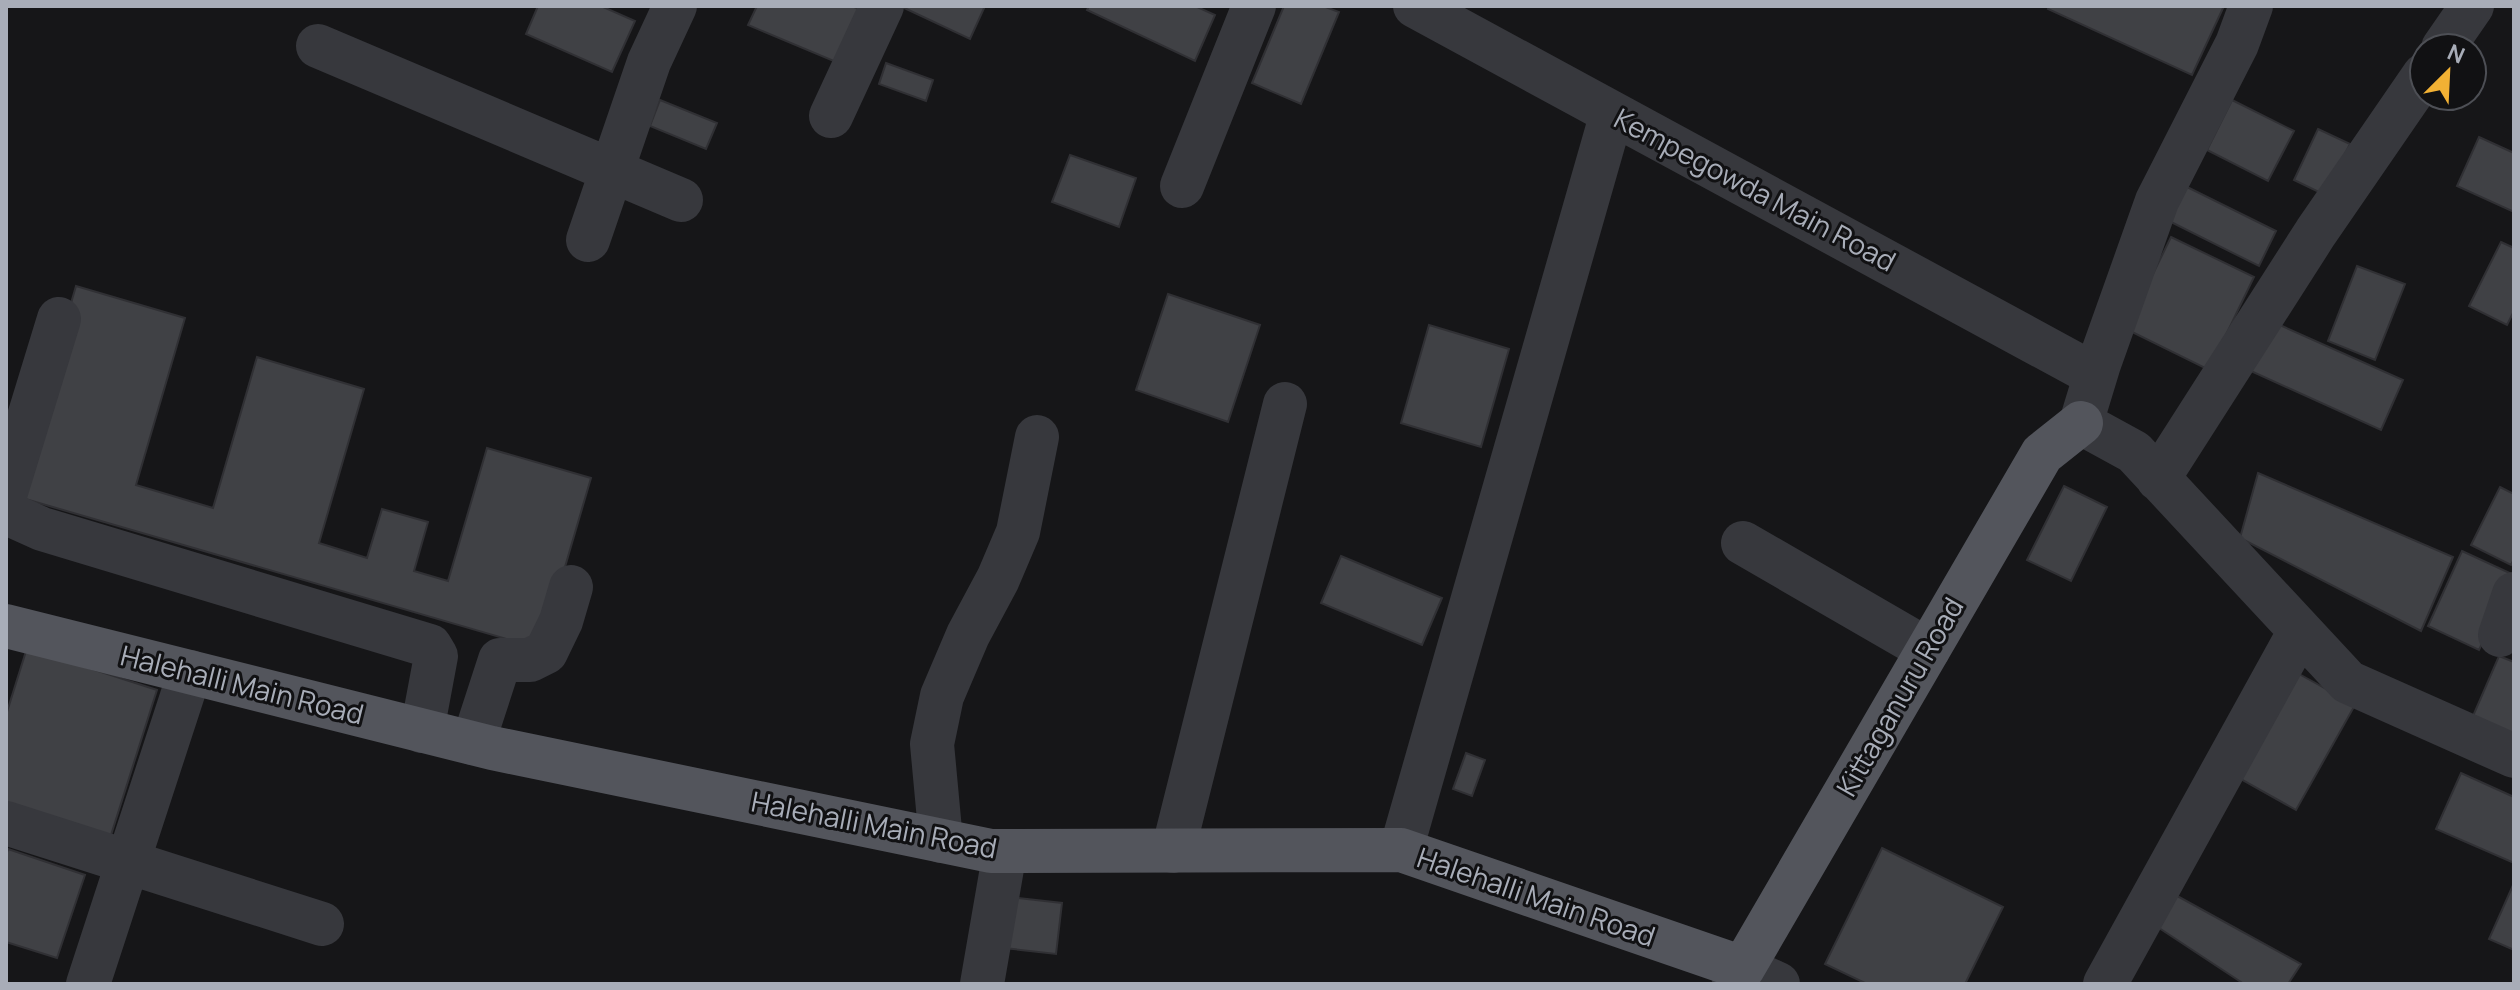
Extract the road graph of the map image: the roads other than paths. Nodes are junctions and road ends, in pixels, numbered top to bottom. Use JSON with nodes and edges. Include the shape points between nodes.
{"nodes":[{"id":1,"x":675,"y":6,"type":"edge"},
{"id":2,"x":882,"y":6,"type":"edge"},
{"id":3,"x":1254,"y":6,"type":"edge"},
{"id":4,"x":1415,"y":6,"type":"edge"},
{"id":5,"x":2251,"y":6,"type":"edge"},
{"id":6,"x":2472,"y":6,"type":"edge"},
{"id":7,"x":2454,"y":32,"type":"edge"},
{"id":8,"x":318,"y":46,"type":"dead end"},
{"id":9,"x":2408,"y":98,"type":"edge"},
{"id":10,"x":1612,"y":113,"type":"junction"},
{"id":11,"x":831,"y":116,"type":"dead end"},
{"id":12,"x":612,"y":170,"type":"junction"},
{"id":13,"x":1182,"y":186,"type":"dead end"},
{"id":14,"x":681,"y":200,"type":"dead end"},
{"id":15,"x":588,"y":240,"type":"dead end"},
{"id":16,"x":59,"y":319,"type":"dead end"},
{"id":17,"x":2095,"y":375,"type":"junction"},
{"id":18,"x":1285,"y":404,"type":"dead end"},
{"id":19,"x":2081,"y":423,"type":"junction"},
{"id":20,"x":1037,"y":437,"type":"dead end"},
{"id":21,"x":2158,"y":479,"type":"junction"},
{"id":22,"x":6,"y":492,"type":"edge"},
{"id":23,"x":6,"y":508,"type":"edge"},
{"id":24,"x":1743,"y":543,"type":"dead end"},
{"id":25,"x":571,"y":587,"type":"dead end"},
{"id":26,"x":2514,"y":594,"type":"edge"},
{"id":27,"x":6,"y":626,"type":"edge"},
{"id":28,"x":2300,"y":631,"type":"junction"},
{"id":29,"x":2500,"y":635,"type":"dead end"},
{"id":30,"x":1928,"y":650,"type":"junction"},
{"id":31,"x":190,"y":672,"type":"junction"},
{"id":32,"x":422,"y":731,"type":"junction"},
{"id":33,"x":473,"y":743,"type":"junction"},
{"id":34,"x":2514,"y":756,"type":"edge"},
{"id":35,"x":6,"y":823,"type":"edge"},
{"id":36,"x":941,"y":841,"type":"junction"},
{"id":37,"x":1401,"y":850,"type":"junction"},
{"id":38,"x":1005,"y":851,"type":"junction"},
{"id":39,"x":1173,"y":851,"type":"junction"},
{"id":40,"x":127,"y":863,"type":"junction"},
{"id":41,"x":322,"y":924,"type":"dead end"},
{"id":42,"x":1752,"y":979,"type":"edge"},
{"id":43,"x":88,"y":984,"type":"edge"},
{"id":44,"x":982,"y":984,"type":"edge"},
{"id":45,"x":2105,"y":984,"type":"edge"}],
"edges":[{"from":1,"to":12,"type":"street","via":[[649,62]]},
{"from":2,"to":11,"type":"street"},
{"from":3,"to":13,"type":"street"},
{"from":4,"to":10,"type":"street","name":"Kempegowda Main Road"},
{"from":5,"to":17,"type":"street","via":[[2157,201]]},
{"from":6,"to":7,"type":"street"},
{"from":8,"to":12,"type":"street"},
{"from":9,"to":21,"type":"street"},
{"from":10,"to":17,"type":"street","name":"Kempegowda Main Road"},
{"from":10,"to":37,"type":"street"},
{"from":12,"to":14,"type":"street"},
{"from":12,"to":15,"type":"street"},
{"from":16,"to":22,"type":"street"},
{"from":17,"to":19,"type":"street"},
{"from":18,"to":39,"type":"street"},
{"from":19,"to":21,"type":"street","via":[[2134,452]]},
{"from":19,"to":30,"type":"main road","name":"Kittaganuru Road","via":[[2042,454]]},
{"from":20,"to":36,"type":"street","via":[[1018,532],[942,696],[932,744]]},
{"from":21,"to":28,"type":"street"},
{"from":23,"to":32,"type":"street","via":[[42,529],[430,646],[436,656]]},
{"from":24,"to":30,"type":"street"},
{"from":25,"to":33,"type":"street","via":[[546,652],[530,660],[500,660]]},
{"from":26,"to":29,"type":"street"},
{"from":27,"to":31,"type":"main road","name":"Halehalli Main Road"},
{"from":28,"to":34,"type":"street","via":[[2348,682]]},
{"from":28,"to":45,"type":"street"},
{"from":30,"to":42,"type":"main road","name":"Kittaganuru Road"},
{"from":31,"to":32,"type":"main road","name":"Halehalli Main Road"},
{"from":31,"to":40,"type":"street"},
{"from":32,"to":33,"type":"main road","name":"Halehalli Main Road"},
{"from":33,"to":36,"type":"main road","name":"Halehalli Main Road"},
{"from":35,"to":40,"type":"street"},
{"from":36,"to":38,"type":"main road","name":"Halehalli Main Road"},
{"from":37,"to":39,"type":"main road","name":"Halehalli Main Road"},
{"from":37,"to":42,"type":"main road","name":"Halehalli Main Road"},
{"from":38,"to":39,"type":"main road","name":"Halehalli Main Road"},
{"from":38,"to":44,"type":"street"},
{"from":40,"to":41,"type":"street"},
{"from":40,"to":43,"type":"street"}]}
